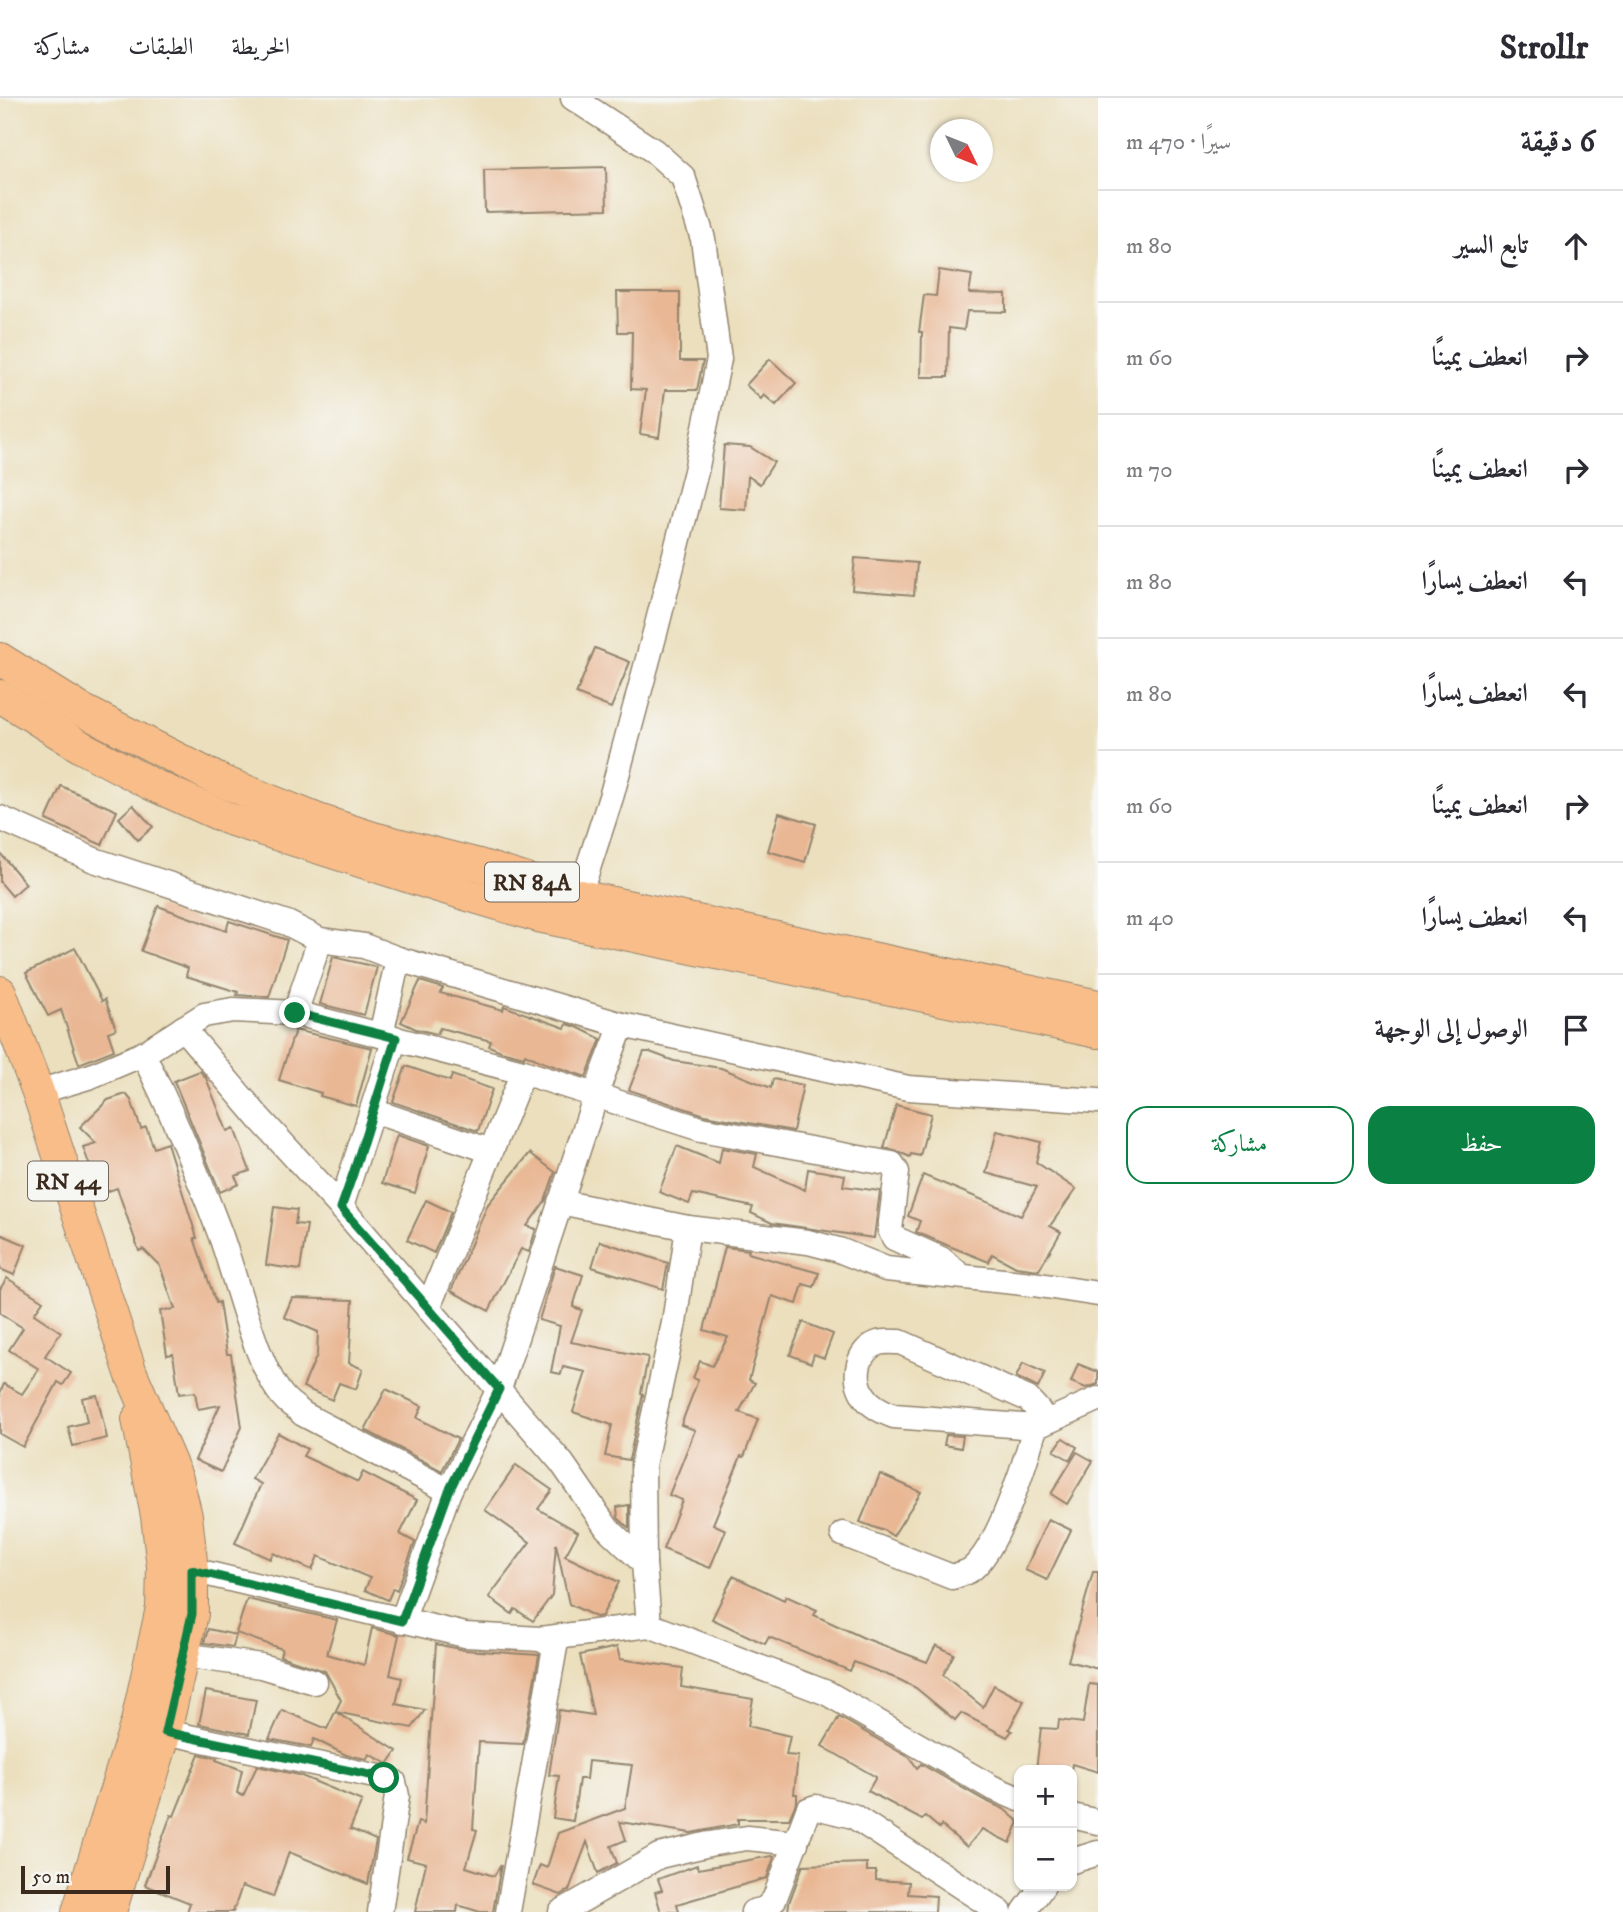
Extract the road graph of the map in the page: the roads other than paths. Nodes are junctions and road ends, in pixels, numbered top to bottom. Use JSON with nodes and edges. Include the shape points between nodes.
{"nodes":[{"id":1,"x":573,"y":98,"type":"edge"},
{"id":2,"x":0,"y":659,"type":"edge"},
{"id":3,"x":0,"y":696,"type":"edge"},
{"id":4,"x":14,"y":715,"type":"edge"},
{"id":5,"x":0,"y":818,"type":"edge"},
{"id":6,"x":579,"y":896,"type":"junction"},
{"id":7,"x":320,"y":940,"type":"junction"},
{"id":8,"x":398,"y":959,"type":"junction"},
{"id":9,"x":0,"y":992,"type":"edge"},
{"id":10,"x":1098,"y":1006,"type":"edge"},
{"id":11,"x":295,"y":1013,"type":"junction"},
{"id":12,"x":622,"y":1026,"type":"junction"},
{"id":13,"x":183,"y":1028,"type":"junction"},
{"id":14,"x":1098,"y":1032,"type":"edge"},
{"id":15,"x":388,"y":1037,"type":"junction"},
{"id":16,"x":143,"y":1054,"type":"junction"},
{"id":17,"x":523,"y":1072,"type":"junction"},
{"id":18,"x":38,"y":1092,"type":"junction"},
{"id":19,"x":597,"y":1095,"type":"junction"},
{"id":20,"x":1098,"y":1101,"type":"edge"},
{"id":21,"x":373,"y":1111,"type":"junction"},
{"id":22,"x":491,"y":1151,"type":"junction"},
{"id":23,"x":560,"y":1202,"type":"junction"},
{"id":24,"x":341,"y":1208,"type":"junction"},
{"id":25,"x":688,"y":1228,"type":"junction"},
{"id":26,"x":960,"y":1275,"type":"junction"},
{"id":27,"x":1098,"y":1294,"type":"edge"},
{"id":28,"x":428,"y":1308,"type":"junction"},
{"id":29,"x":131,"y":1373,"type":"junction"},
{"id":30,"x":499,"y":1389,"type":"junction"},
{"id":31,"x":1098,"y":1399,"type":"edge"},
{"id":32,"x":1035,"y":1427,"type":"junction"},
{"id":33,"x":449,"y":1491,"type":"junction"},
{"id":34,"x":843,"y":1534,"type":"dead end"},
{"id":35,"x":644,"y":1563,"type":"junction"},
{"id":36,"x":192,"y":1570,"type":"junction"},
{"id":37,"x":402,"y":1621,"type":"junction"},
{"id":38,"x":649,"y":1625,"type":"junction"},
{"id":39,"x":541,"y":1639,"type":"junction"},
{"id":40,"x":183,"y":1655,"type":"junction"},
{"id":41,"x":315,"y":1682,"type":"dead end"},
{"id":42,"x":165,"y":1732,"type":"junction"},
{"id":43,"x":1014,"y":1797,"type":"edge"},
{"id":44,"x":1077,"y":1817,"type":"edge"},
{"id":45,"x":1098,"y":1822,"type":"edge"},
{"id":46,"x":796,"y":1843,"type":"junction"},
{"id":47,"x":1098,"y":1853,"type":"edge"},
{"id":48,"x":1077,"y":1859,"type":"edge"},
{"id":49,"x":1039,"y":1891,"type":"edge"},
{"id":50,"x":78,"y":1912,"type":"edge"},
{"id":51,"x":110,"y":1912,"type":"edge"},
{"id":52,"x":380,"y":1912,"type":"edge"},
{"id":53,"x":508,"y":1912,"type":"edge"},
{"id":54,"x":561,"y":1912,"type":"edge"},
{"id":55,"x":753,"y":1912,"type":"edge"},
{"id":56,"x":1000,"y":1912,"type":"edge"},
{"id":57,"x":1024,"y":1912,"type":"edge"}],
"edges":[{"from":1,"to":6,"type":"street","via":[[654,151],[684,177],[703,239],[719,359],[656,629]]},
{"from":2,"to":6,"type":"main road","number":"RN 84A","via":[[104,722],[221,781],[373,838]]},
{"from":3,"to":4,"type":"main road","number":"RN 84A"},
{"from":4,"to":14,"type":"main road","number":"RN 84A","via":[[229,819],[538,916]]},
{"from":5,"to":7,"type":"street","via":[[94,860],[287,923]]},
{"from":6,"to":10,"type":"main road","number":"RN 84A"},
{"from":7,"to":8,"type":"street","via":[[364,946]]},
{"from":7,"to":11,"type":"street"},
{"from":8,"to":12,"type":"street"},
{"from":8,"to":15,"type":"street"},
{"from":9,"to":18,"type":"main road","number":"RN 44"},
{"from":11,"to":13,"type":"street","via":[[233,1010],[204,1015]]},
{"from":11,"to":15,"type":"street"},
{"from":12,"to":19,"type":"street"},
{"from":12,"to":20,"type":"street","via":[[908,1088]]},
{"from":13,"to":16,"type":"street"},
{"from":13,"to":24,"type":"street"},
{"from":15,"to":17,"type":"street"},
{"from":15,"to":21,"type":"street"},
{"from":16,"to":18,"type":"street"},
{"from":16,"to":33,"type":"street","via":[[187,1144],[258,1349],[285,1400],[303,1414]]},
{"from":17,"to":19,"type":"street"},
{"from":17,"to":22,"type":"street"},
{"from":18,"to":29,"type":"main road","number":"RN 44"},
{"from":19,"to":23,"type":"street"},
{"from":19,"to":26,"type":"street","via":[[701,1129],[892,1164],[897,1172],[890,1230],[894,1238],[941,1259]]},
{"from":21,"to":22,"type":"street"},
{"from":21,"to":24,"type":"street"},
{"from":22,"to":28,"type":"street"},
{"from":23,"to":25,"type":"street"},
{"from":23,"to":30,"type":"street"},
{"from":24,"to":28,"type":"street"},
{"from":25,"to":26,"type":"street","via":[[808,1242],[886,1269]]},
{"from":25,"to":35,"type":"street","via":[[674,1323],[643,1465]]},
{"from":26,"to":27,"type":"street"},
{"from":28,"to":30,"type":"street"},
{"from":29,"to":36,"type":"main road","number":"RN 44","via":[[177,1479]]},
{"from":29,"to":50,"type":"main road","number":"RN 44","via":[[157,1516],[162,1608],[137,1722]]},
{"from":30,"to":33,"type":"street"},
{"from":30,"to":35,"type":"street","via":[[574,1477],[607,1528]]},
{"from":31,"to":32,"type":"street"},
{"from":32,"to":32,"type":"street","via":[[894,1416],[863,1395],[856,1371],[863,1354],[878,1343],[900,1342],[1028,1399],[1038,1412]]},
{"from":32,"to":34,"type":"street","via":[[1025,1464],[988,1549],[971,1570],[952,1577]]},
{"from":33,"to":37,"type":"street"},
{"from":35,"to":38,"type":"street"},
{"from":36,"to":37,"type":"street"},
{"from":36,"to":40,"type":"main road","number":"RN 44","via":[[192,1614]]},
{"from":37,"to":39,"type":"street","via":[[465,1635]]},
{"from":38,"to":39,"type":"street"},
{"from":38,"to":43,"type":"street","via":[[827,1693]]},
{"from":39,"to":53,"type":"street","via":[[555,1647]]},
{"from":40,"to":41,"type":"street","via":[[261,1666]]},
{"from":40,"to":42,"type":"main road","number":"RN 44"},
{"from":42,"to":51,"type":"main road","number":"RN 44"},
{"from":42,"to":52,"type":"street","via":[[394,1782],[397,1796]]},
{"from":44,"to":45,"type":"street"},
{"from":46,"to":54,"type":"street","via":[[747,1838],[659,1857]]},
{"from":46,"to":55,"type":"street","via":[[774,1900]]},
{"from":46,"to":56,"type":"street","via":[[808,1810],[816,1807],[853,1816]]},
{"from":47,"to":48,"type":"street"},
{"from":49,"to":57,"type":"street"}]}
